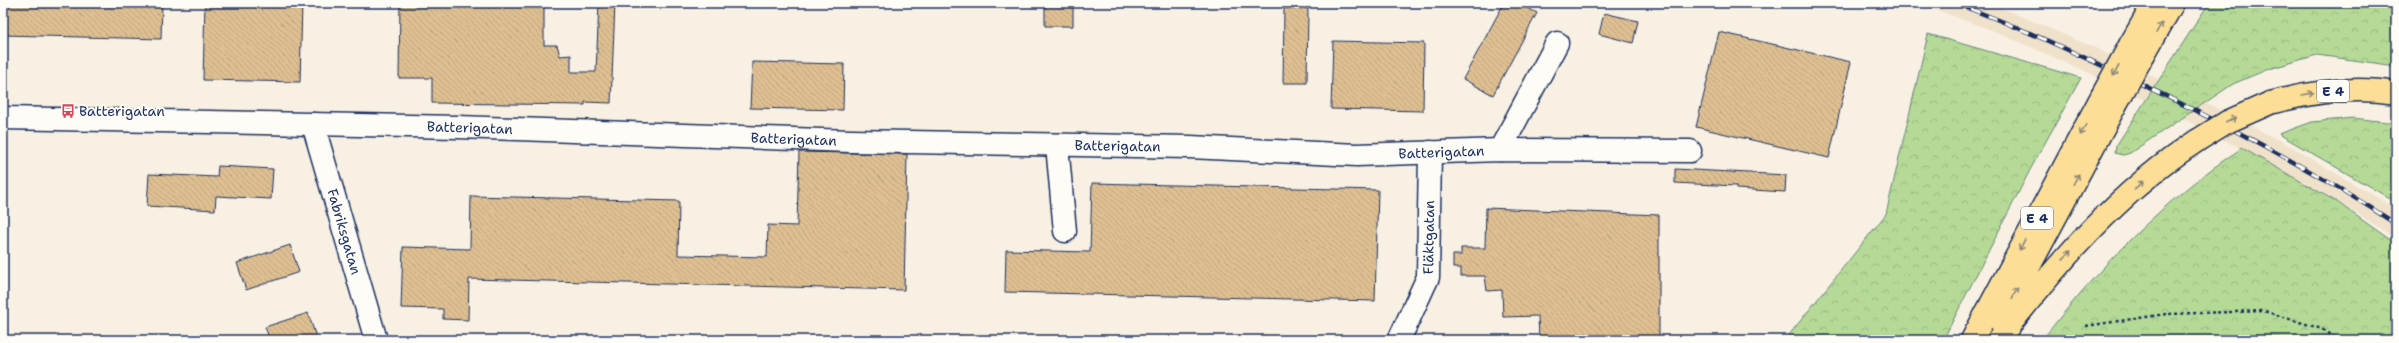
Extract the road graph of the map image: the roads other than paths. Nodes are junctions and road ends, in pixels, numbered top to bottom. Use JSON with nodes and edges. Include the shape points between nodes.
{"nodes":[{"id":1,"x":2154,"y":3,"type":"edge"},
{"id":2,"x":2173,"y":3,"type":"edge"},
{"id":3,"x":1557,"y":43,"type":"dead end"},
{"id":4,"x":2137,"y":50,"type":"junction"},
{"id":5,"x":2396,"y":93,"type":"edge"},
{"id":6,"x":2109,"y":100,"type":"junction"},
{"id":7,"x":3,"y":118,"type":"edge"},
{"id":8,"x":313,"y":124,"type":"junction"},
{"id":9,"x":1057,"y":145,"type":"junction"},
{"id":10,"x":1500,"y":150,"type":"junction"},
{"id":11,"x":1430,"y":152,"type":"junction"},
{"id":12,"x":1690,"y":152,"type":"dead end"},
{"id":13,"x":1065,"y":231,"type":"dead end"},
{"id":14,"x":376,"y":340,"type":"edge"},
{"id":15,"x":1399,"y":340,"type":"edge"},
{"id":16,"x":1972,"y":340,"type":"edge"},
{"id":17,"x":1990,"y":340,"type":"edge"},
{"id":18,"x":1998,"y":340,"type":"edge"}],
"edges":[{"from":1,"to":4,"type":"highway","number":"E 4"},
{"from":4,"to":2,"type":"highway","number":"E 4","one_way":true},
{"from":3,"to":10,"type":"street"},
{"from":4,"to":6,"type":"highway","number":"E 4","bridge":true},
{"from":18,"to":5,"type":"highway","number":"E 4","one_way":true,"bridge":true,"via":[[2036,291],[2097,224],[2153,173],[2227,122],[2270,103],[2312,94],[2340,90]]},
{"from":6,"to":16,"type":"highway","number":"E 4","one_way":true},
{"from":17,"to":6,"type":"highway","number":"E 4","one_way":true},
{"from":7,"to":8,"type":"street","name":"Batterigatan"},
{"from":8,"to":9,"type":"street","name":"Batterigatan"},
{"from":8,"to":14,"type":"street","name":"Fabriksgatan"},
{"from":9,"to":11,"type":"street","name":"Batterigatan","via":[[1190,147],[1357,155]]},
{"from":9,"to":13,"type":"street"},
{"from":10,"to":11,"type":"street","name":"Batterigatan"},
{"from":10,"to":12,"type":"street","name":"Batterigatan"},
{"from":11,"to":15,"type":"street","name":"Fläktgatan","via":[[1428,277]]}]}
